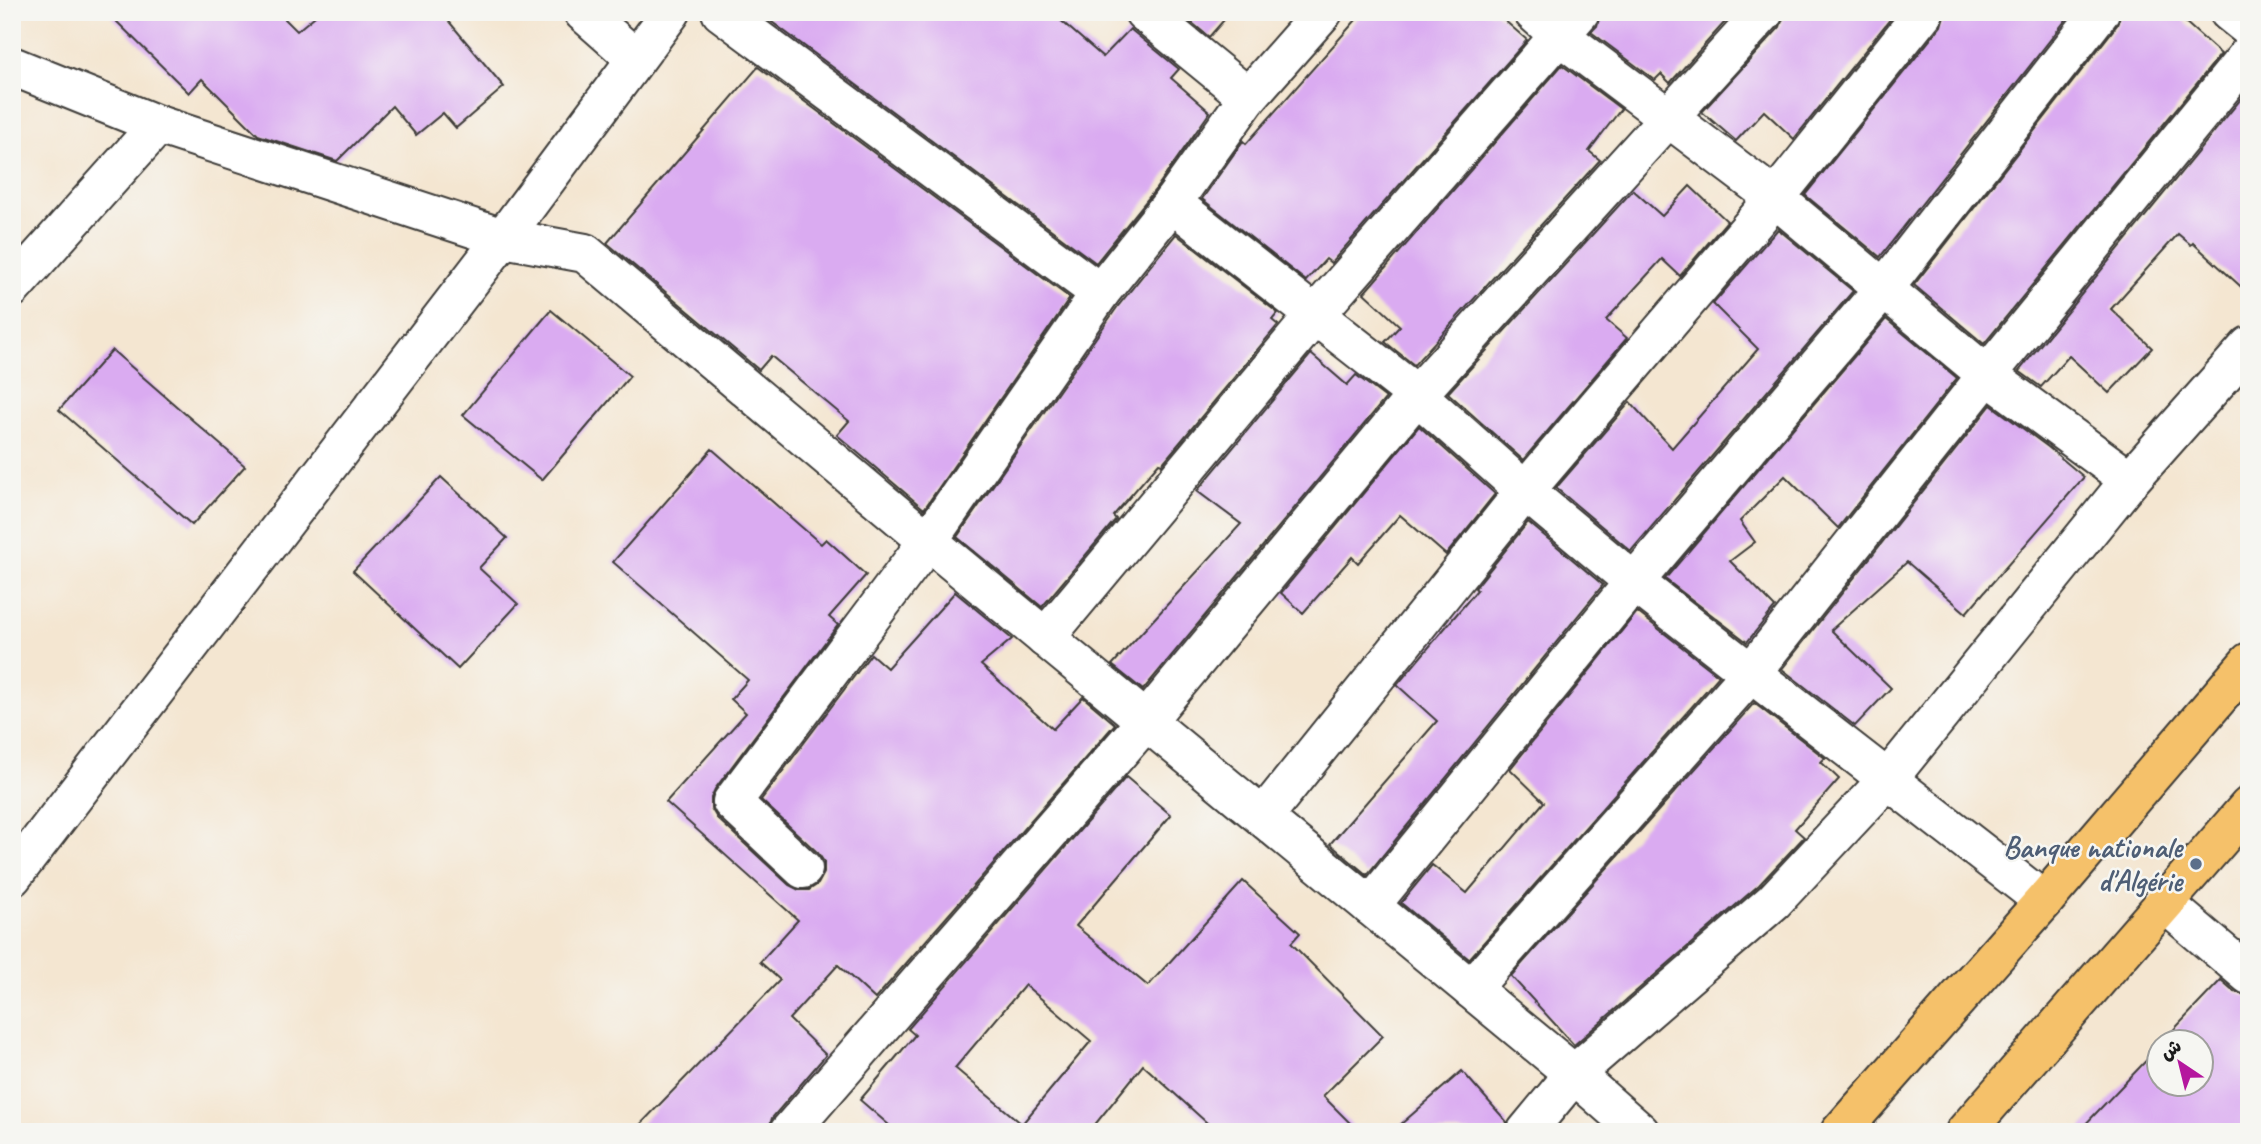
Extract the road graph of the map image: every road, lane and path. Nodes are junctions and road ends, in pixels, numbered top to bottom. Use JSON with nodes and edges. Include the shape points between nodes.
{"nodes":[{"id":1,"x":583,"y":12,"type":"edge"},
{"id":2,"x":671,"y":12,"type":"edge"},
{"id":3,"x":721,"y":12,"type":"edge"},
{"id":4,"x":1144,"y":12,"type":"edge"},
{"id":5,"x":1323,"y":12,"type":"edge"},
{"id":6,"x":1764,"y":12,"type":"edge"},
{"id":7,"x":1924,"y":12,"type":"edge"},
{"id":8,"x":2100,"y":12,"type":"edge"},
{"id":9,"x":2229,"y":12,"type":"edge"},
{"id":10,"x":1558,"y":20,"type":"edge"},
{"id":11,"x":2249,"y":28,"type":"edge"},
{"id":12,"x":2249,"y":54,"type":"edge"},
{"id":13,"x":635,"y":58,"type":"junction"},
{"id":14,"x":12,"y":66,"type":"edge"},
{"id":15,"x":1248,"y":97,"type":"junction"},
{"id":16,"x":1670,"y":118,"type":"junction"},
{"id":17,"x":158,"y":125,"type":"junction"},
{"id":18,"x":1775,"y":198,"type":"junction"},
{"id":19,"x":1172,"y":203,"type":"junction"},
{"id":20,"x":503,"y":238,"type":"junction"},
{"id":21,"x":12,"y":288,"type":"edge"},
{"id":22,"x":1885,"y":288,"type":"junction"},
{"id":23,"x":1100,"y":293,"type":"junction"},
{"id":24,"x":1315,"y":315,"type":"junction"},
{"id":25,"x":2249,"y":346,"type":"edge"},
{"id":26,"x":1987,"y":375,"type":"junction"},
{"id":27,"x":1417,"y":395,"type":"junction"},
{"id":28,"x":2130,"y":480,"type":"junction"},
{"id":29,"x":1525,"y":491,"type":"junction"},
{"id":30,"x":928,"y":541,"type":"junction"},
{"id":31,"x":1634,"y":582,"type":"junction"},
{"id":32,"x":1045,"y":638,"type":"junction"},
{"id":33,"x":2249,"y":662,"type":"edge"},
{"id":34,"x":1751,"y":673,"type":"junction"},
{"id":35,"x":1146,"y":721,"type":"junction"},
{"id":36,"x":1888,"y":779,"type":"junction"},
{"id":37,"x":2249,"y":806,"type":"edge"},
{"id":38,"x":1263,"y":817,"type":"junction"},
{"id":39,"x":803,"y":869,"type":"dead end"},
{"id":40,"x":12,"y":877,"type":"edge"},
{"id":41,"x":2044,"y":901,"type":"junction"},
{"id":42,"x":2163,"y":902,"type":"junction"},
{"id":43,"x":1370,"y":906,"type":"junction"},
{"id":44,"x":2249,"y":975,"type":"edge"},
{"id":45,"x":1471,"y":989,"type":"junction"},
{"id":46,"x":1574,"y":1073,"type":"junction"},
{"id":47,"x":1969,"y":1130,"type":"edge"},
{"id":48,"x":789,"y":1132,"type":"edge"},
{"id":49,"x":1526,"y":1132,"type":"edge"},
{"id":50,"x":1640,"y":1132,"type":"edge"},
{"id":51,"x":1840,"y":1132,"type":"edge"}],
"edges":[{"from":1,"to":13,"type":"street"},
{"from":2,"to":13,"type":"street"},
{"from":3,"to":23,"type":"street"},
{"from":4,"to":15,"type":"street"},
{"from":5,"to":15,"type":"street"},
{"from":6,"to":16,"type":"street"},
{"from":7,"to":18,"type":"street"},
{"from":8,"to":22,"type":"street"},
{"from":9,"to":11,"type":"street"},
{"from":10,"to":16,"type":"street"},
{"from":10,"to":24,"type":"street"},
{"from":12,"to":26,"type":"street"},
{"from":13,"to":20,"type":"street"},
{"from":14,"to":17,"type":"street"},
{"from":15,"to":19,"type":"street"},
{"from":16,"to":18,"type":"street"},
{"from":16,"to":27,"type":"street"},
{"from":17,"to":20,"type":"street"},
{"from":17,"to":21,"type":"street"},
{"from":18,"to":22,"type":"street"},
{"from":18,"to":29,"type":"street"},
{"from":19,"to":23,"type":"street"},
{"from":19,"to":24,"type":"street"},
{"from":20,"to":30,"type":"street","via":[[585,253]]},
{"from":20,"to":40,"type":"street"},
{"from":22,"to":26,"type":"street"},
{"from":22,"to":31,"type":"street"},
{"from":23,"to":30,"type":"street"},
{"from":24,"to":27,"type":"street"},
{"from":24,"to":32,"type":"street"},
{"from":25,"to":28,"type":"street"},
{"from":26,"to":28,"type":"street"},
{"from":26,"to":34,"type":"street"},
{"from":27,"to":29,"type":"street"},
{"from":27,"to":35,"type":"street"},
{"from":28,"to":36,"type":"street"},
{"from":29,"to":31,"type":"street"},
{"from":29,"to":38,"type":"street"},
{"from":30,"to":32,"type":"street"},
{"from":30,"to":39,"type":"street","via":[[733,802]]},
{"from":31,"to":34,"type":"street"},
{"from":31,"to":43,"type":"street"},
{"from":32,"to":35,"type":"street"},
{"from":33,"to":41,"type":"main road"},
{"from":34,"to":36,"type":"street"},
{"from":34,"to":45,"type":"street"},
{"from":35,"to":38,"type":"street"},
{"from":35,"to":48,"type":"street"},
{"from":36,"to":41,"type":"street"},
{"from":36,"to":46,"type":"street","via":[[1774,901]]},
{"from":37,"to":42,"type":"main road"},
{"from":38,"to":43,"type":"street"},
{"from":41,"to":51,"type":"main road"},
{"from":42,"to":44,"type":"street"},
{"from":42,"to":47,"type":"main road"},
{"from":43,"to":45,"type":"street"},
{"from":45,"to":46,"type":"street"},
{"from":46,"to":49,"type":"street"},
{"from":46,"to":50,"type":"street"}]}
